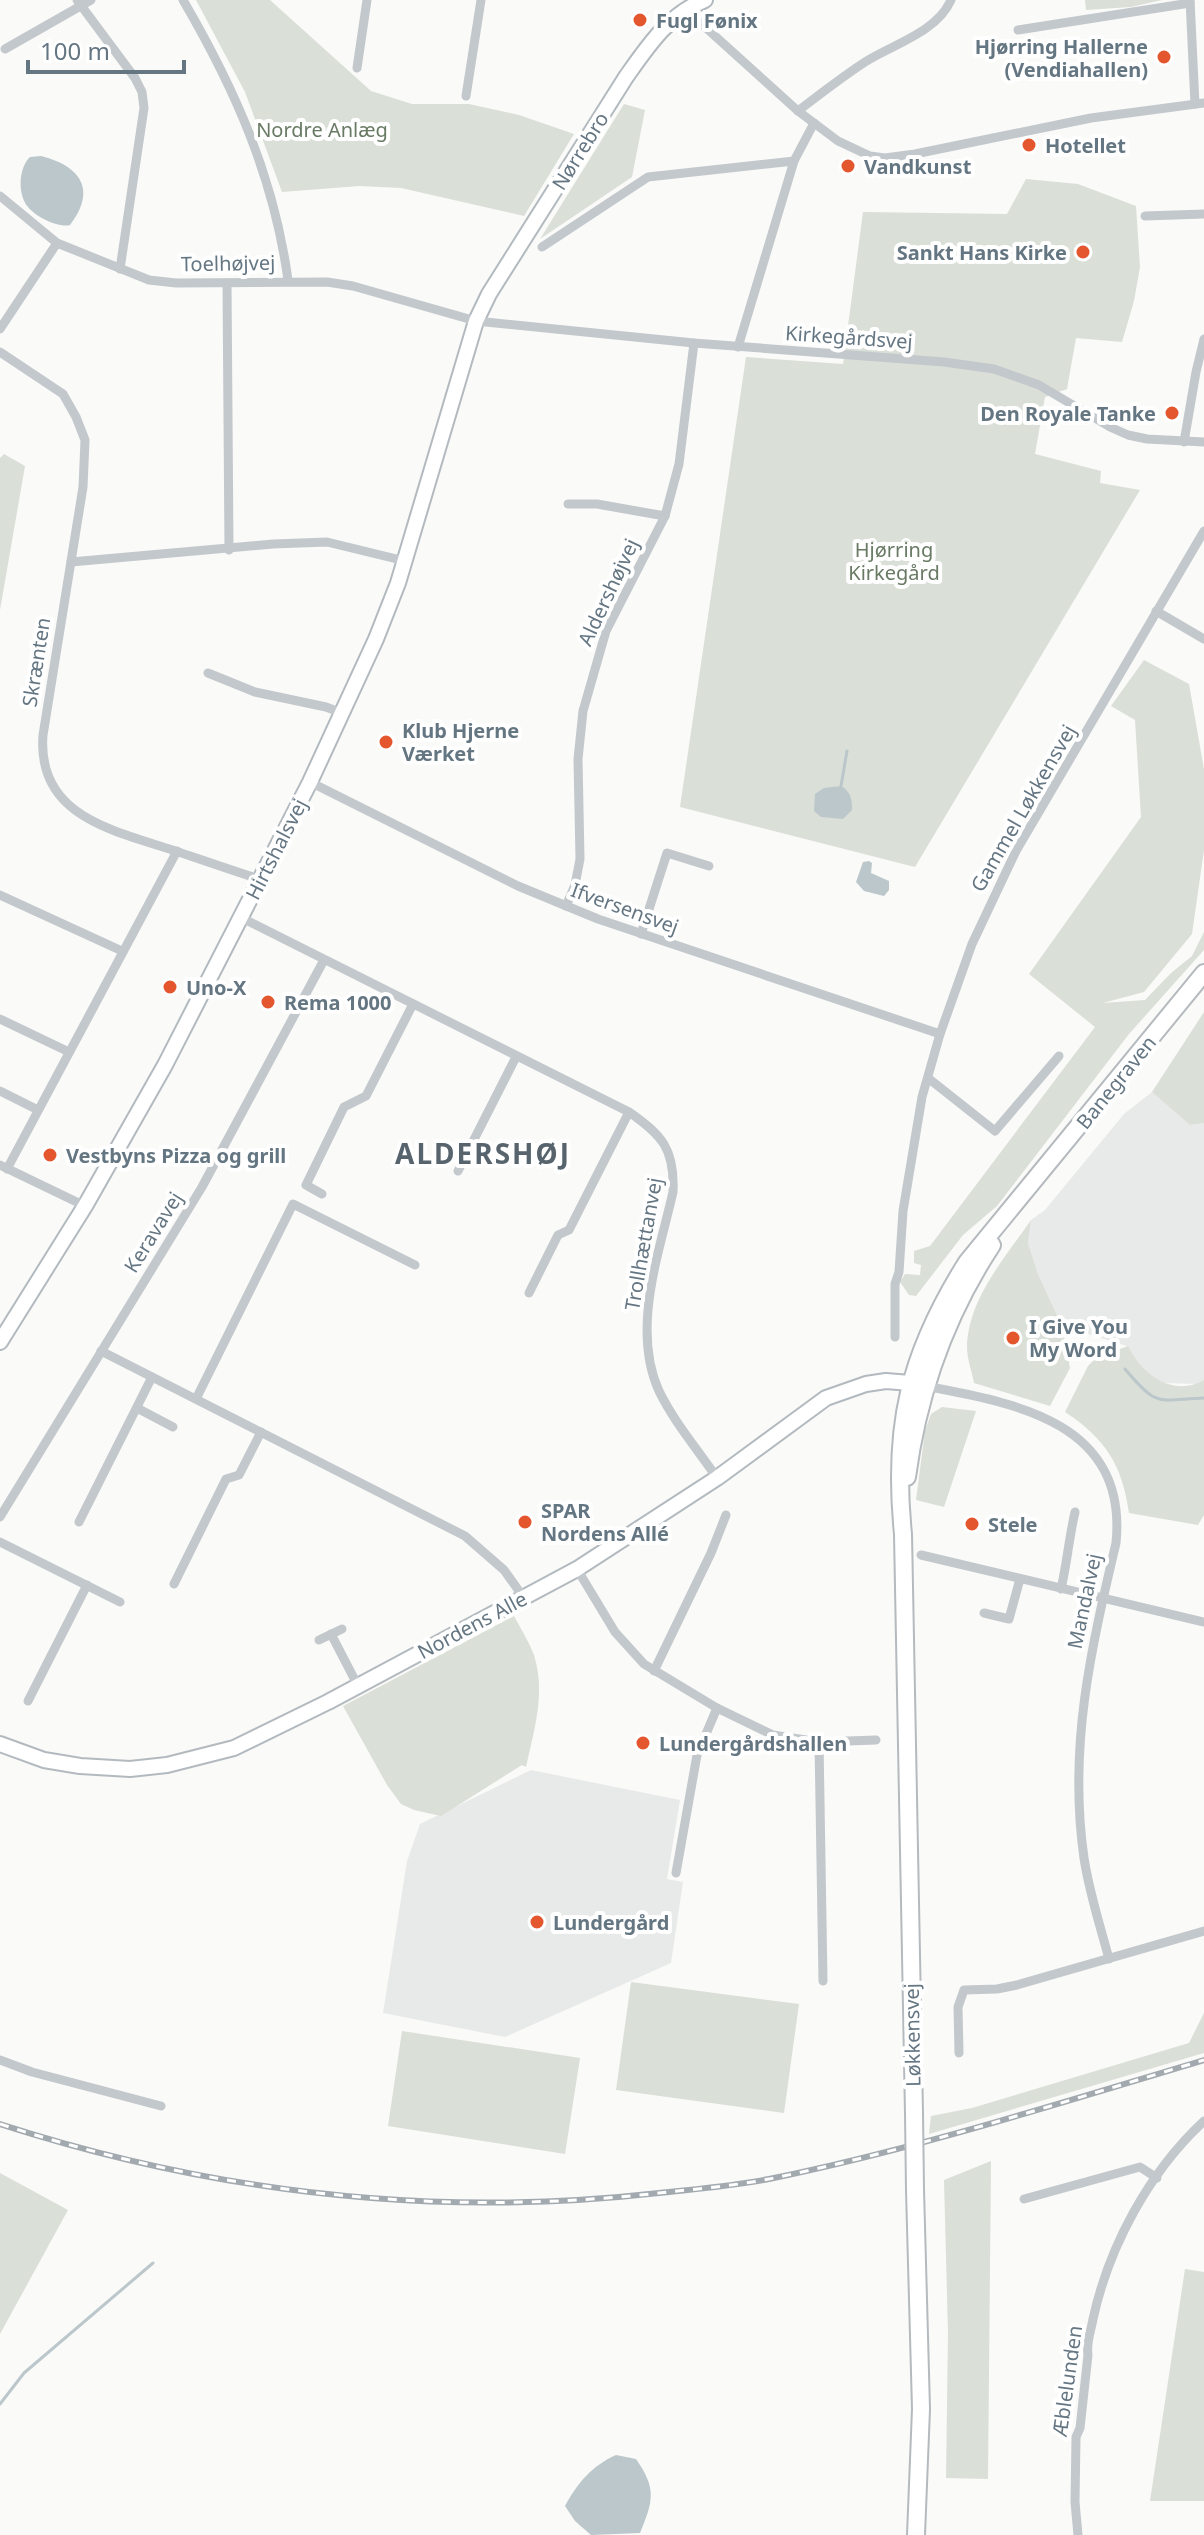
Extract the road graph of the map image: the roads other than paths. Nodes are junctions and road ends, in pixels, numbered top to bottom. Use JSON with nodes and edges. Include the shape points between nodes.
{"nodes":[{"id":1,"x":183,"y":0,"type":"edge"},
{"id":2,"x":367,"y":0,"type":"edge"},
{"id":3,"x":481,"y":0,"type":"edge"},
{"id":4,"x":705,"y":0,"type":"edge"},
{"id":5,"x":951,"y":0,"type":"edge"},
{"id":6,"x":1190,"y":1,"type":"edge"},
{"id":7,"x":83,"y":2,"type":"edge"},
{"id":8,"x":679,"y":4,"type":"edge"},
{"id":9,"x":1018,"y":30,"type":"dead end"},
{"id":10,"x":5,"y":49,"type":"dead end"},
{"id":11,"x":357,"y":68,"type":"dead end"},
{"id":12,"x":466,"y":96,"type":"dead end"},
{"id":13,"x":1200,"y":104,"type":"edge"},
{"id":14,"x":798,"y":111,"type":"junction"},
{"id":15,"x":814,"y":123,"type":"junction"},
{"id":16,"x":794,"y":161,"type":"junction"},
{"id":17,"x":0,"y":196,"type":"edge"},
{"id":18,"x":1204,"y":214,"type":"edge"},
{"id":19,"x":1145,"y":216,"type":"dead end"},
{"id":20,"x":57,"y":243,"type":"junction"},
{"id":21,"x":542,"y":247,"type":"dead end"},
{"id":22,"x":120,"y":269,"type":"junction"},
{"id":23,"x":288,"y":280,"type":"junction"},
{"id":24,"x":227,"y":283,"type":"junction"},
{"id":25,"x":476,"y":321,"type":"junction"},
{"id":26,"x":0,"y":329,"type":"edge"},
{"id":27,"x":1204,"y":339,"type":"edge"},
{"id":28,"x":694,"y":343,"type":"junction"},
{"id":29,"x":738,"y":347,"type":"junction"},
{"id":30,"x":0,"y":352,"type":"edge"},
{"id":31,"x":1184,"y":442,"type":"junction"},
{"id":32,"x":1204,"y":442,"type":"edge"},
{"id":33,"x":568,"y":504,"type":"dead end"},
{"id":34,"x":665,"y":516,"type":"junction"},
{"id":35,"x":1204,"y":531,"type":"edge"},
{"id":36,"x":229,"y":550,"type":"junction"},
{"id":37,"x":405,"y":561,"type":"junction"},
{"id":38,"x":71,"y":562,"type":"junction"},
{"id":39,"x":1156,"y":611,"type":"junction"},
{"id":40,"x":1204,"y":639,"type":"edge"},
{"id":41,"x":208,"y":673,"type":"dead end"},
{"id":42,"x":342,"y":713,"type":"junction"},
{"id":43,"x":310,"y":782,"type":"junction"},
{"id":44,"x":177,"y":851,"type":"junction"},
{"id":45,"x":709,"y":866,"type":"dead end"},
{"id":46,"x":259,"y":879,"type":"junction"},
{"id":47,"x":0,"y":895,"type":"edge"},
{"id":48,"x":566,"y":906,"type":"junction"},
{"id":49,"x":240,"y":917,"type":"junction"},
{"id":50,"x":641,"y":934,"type":"junction"},
{"id":51,"x":122,"y":951,"type":"junction"},
{"id":52,"x":324,"y":960,"type":"junction"},
{"id":53,"x":1204,"y":973,"type":"edge"},
{"id":54,"x":413,"y":1004,"type":"junction"},
{"id":55,"x":0,"y":1019,"type":"edge"},
{"id":56,"x":940,"y":1034,"type":"junction"},
{"id":57,"x":69,"y":1052,"type":"junction"},
{"id":58,"x":1059,"y":1056,"type":"dead end"},
{"id":59,"x":516,"y":1057,"type":"junction"},
{"id":60,"x":928,"y":1078,"type":"junction"},
{"id":61,"x":0,"y":1091,"type":"edge"},
{"id":62,"x":38,"y":1110,"type":"junction"},
{"id":63,"x":629,"y":1112,"type":"junction"},
{"id":64,"x":3,"y":1167,"type":"edge"},
{"id":65,"x":458,"y":1171,"type":"dead end"},
{"id":66,"x":322,"y":1194,"type":"dead end"},
{"id":67,"x":85,"y":1206,"type":"junction"},
{"id":68,"x":415,"y":1265,"type":"dead end"},
{"id":69,"x":529,"y":1293,"type":"dead end"},
{"id":70,"x":895,"y":1337,"type":"dead end"},
{"id":71,"x":0,"y":1342,"type":"edge"},
{"id":72,"x":101,"y":1351,"type":"junction"},
{"id":73,"x":152,"y":1377,"type":"junction"},
{"id":74,"x":918,"y":1384,"type":"junction"},
{"id":75,"x":196,"y":1399,"type":"junction"},
{"id":76,"x":137,"y":1408,"type":"junction"},
{"id":77,"x":173,"y":1427,"type":"dead end"},
{"id":78,"x":261,"y":1432,"type":"junction"},
{"id":79,"x":717,"y":1478,"type":"junction"},
{"id":80,"x":1075,"y":1512,"type":"dead end"},
{"id":81,"x":726,"y":1515,"type":"dead end"},
{"id":82,"x":0,"y":1517,"type":"edge"},
{"id":83,"x":79,"y":1522,"type":"dead end"},
{"id":84,"x":0,"y":1542,"type":"edge"},
{"id":85,"x":921,"y":1555,"type":"dead end"},
{"id":86,"x":577,"y":1569,"type":"junction"},
{"id":87,"x":1020,"y":1579,"type":"junction"},
{"id":88,"x":174,"y":1584,"type":"dead end"},
{"id":89,"x":87,"y":1585,"type":"junction"},
{"id":90,"x":1061,"y":1589,"type":"junction"},
{"id":91,"x":524,"y":1598,"type":"junction"},
{"id":92,"x":1103,"y":1599,"type":"junction"},
{"id":93,"x":120,"y":1602,"type":"dead end"},
{"id":94,"x":984,"y":1613,"type":"dead end"},
{"id":95,"x":1204,"y":1622,"type":"edge"},
{"id":96,"x":342,"y":1629,"type":"dead end"},
{"id":97,"x":331,"y":1634,"type":"junction"},
{"id":98,"x":319,"y":1640,"type":"dead end"},
{"id":99,"x":654,"y":1671,"type":"junction"},
{"id":100,"x":358,"y":1686,"type":"junction"},
{"id":101,"x":28,"y":1701,"type":"dead end"},
{"id":102,"x":717,"y":1708,"type":"junction"},
{"id":103,"x":876,"y":1740,"type":"dead end"},
{"id":104,"x":819,"y":1742,"type":"junction"},
{"id":105,"x":0,"y":1744,"type":"edge"},
{"id":106,"x":676,"y":1873,"type":"dead end"},
{"id":107,"x":1204,"y":1931,"type":"edge"},
{"id":108,"x":1109,"y":1959,"type":"junction"},
{"id":109,"x":823,"y":1981,"type":"dead end"},
{"id":110,"x":959,"y":2053,"type":"dead end"},
{"id":111,"x":0,"y":2060,"type":"edge"},
{"id":112,"x":161,"y":2106,"type":"dead end"},
{"id":113,"x":1204,"y":2121,"type":"edge"},
{"id":114,"x":1157,"y":2178,"type":"junction"},
{"id":115,"x":1024,"y":2199,"type":"dead end"},
{"id":116,"x":916,"y":2535,"type":"edge"},
{"id":117,"x":1078,"y":2535,"type":"edge"}],
"edges":[{"from":1,"to":23,"type":"street","via":[[242,110],[270,193]]},
{"from":2,"to":11,"type":"street"},
{"from":3,"to":12,"type":"street"},
{"from":4,"to":8,"type":"street","name":"Nørrebro"},
{"from":5,"to":14,"type":"street","via":[[936,22],[866,62]]},
{"from":6,"to":9,"type":"street"},
{"from":6,"to":13,"type":"street"},
{"from":7,"to":10,"type":"street"},
{"from":7,"to":22,"type":"street","via":[[142,92]]},
{"from":8,"to":14,"type":"street"},
{"from":8,"to":25,"type":"street","name":"Nørrebro","via":[[626,77]]},
{"from":13,"to":15,"type":"street","via":[[1091,118],[885,158],[859,153]]},
{"from":14,"to":15,"type":"street"},
{"from":15,"to":16,"type":"street"},
{"from":16,"to":21,"type":"street","via":[[648,177]]},
{"from":16,"to":29,"type":"street"},
{"from":17,"to":20,"type":"street","name":"Toelhøjvej"},
{"from":18,"to":19,"type":"street"},
{"from":20,"to":22,"type":"street","name":"Toelhøjvej"},
{"from":20,"to":26,"type":"street"},
{"from":22,"to":24,"type":"street","name":"Toelhøjvej","via":[[149,280]]},
{"from":23,"to":24,"type":"street","name":"Toelhøjvej"},
{"from":23,"to":25,"type":"street","name":"Toelhøjvej","via":[[353,286]]},
{"from":24,"to":36,"type":"street"},
{"from":25,"to":28,"type":"street","name":"Kirkegårdsvej"},
{"from":25,"to":37,"type":"street","name":"Hirtshalsvej"},
{"from":27,"to":31,"type":"street"},
{"from":28,"to":29,"type":"street","name":"Kirkegårdsvej"},
{"from":28,"to":34,"type":"street","name":"Aldershøjvej","via":[[679,464]]},
{"from":29,"to":31,"type":"street","name":"Kirkegårdsvej","via":[[994,369],[1039,385],[1128,435]]},
{"from":30,"to":38,"type":"street","name":"Skrænten","via":[[63,394],[85,440]]},
{"from":31,"to":32,"type":"street","name":"Kirkegårdsvej"},
{"from":33,"to":34,"type":"street"},
{"from":34,"to":48,"type":"street","name":"Aldershøjvej","via":[[606,631],[593,669],[578,759],[580,859]]},
{"from":35,"to":39,"type":"street","name":"Gammel Løkkensvej"},
{"from":36,"to":37,"type":"street","via":[[327,542]]},
{"from":36,"to":38,"type":"street"},
{"from":37,"to":42,"type":"street","name":"Hirtshalsvej"},
{"from":38,"to":44,"type":"street","name":"Skrænten","via":[[44,723],[46,768],[62,800],[84,818]]},
{"from":39,"to":40,"type":"street"},
{"from":39,"to":56,"type":"street","name":"Gammel Løkkensvej","via":[[1010,862],[972,944]]},
{"from":41,"to":42,"type":"street","via":[[255,692]]},
{"from":42,"to":43,"type":"street","name":"Hirtshalsvej"},
{"from":43,"to":46,"type":"street","name":"Hirtshalsvej"},
{"from":43,"to":48,"type":"street","name":"Ifversensvej"},
{"from":44,"to":46,"type":"street","name":"Skrænten"},
{"from":44,"to":51,"type":"street"},
{"from":45,"to":50,"type":"street","via":[[667,853]]},
{"from":46,"to":49,"type":"street","name":"Hirtshalsvej"},
{"from":47,"to":51,"type":"street"},
{"from":48,"to":50,"type":"street","name":"Ifversensvej"},
{"from":49,"to":52,"type":"street","name":"Trollhættanvej"},
{"from":49,"to":67,"type":"street","name":"Hirtshalsvej"},
{"from":50,"to":56,"type":"street","name":"Ifversensvej"},
{"from":51,"to":57,"type":"street"},
{"from":52,"to":54,"type":"street","name":"Trollhættanvej"},
{"from":52,"to":72,"type":"street","name":"Keravavej","via":[[202,1187]]},
{"from":53,"to":74,"type":"main road","name":"Banegraven","via":[[959,1275],[937,1315]]},
{"from":54,"to":59,"type":"street","name":"Trollhættanvej"},
{"from":54,"to":66,"type":"street","via":[[366,1096],[344,1107],[306,1185]]},
{"from":55,"to":57,"type":"street"},
{"from":56,"to":60,"type":"street","name":"Gammel Løkkensvej"},
{"from":57,"to":62,"type":"street"},
{"from":58,"to":60,"type":"street","via":[[995,1131]]},
{"from":59,"to":63,"type":"street","name":"Trollhættanvej"},
{"from":59,"to":65,"type":"street"},
{"from":60,"to":70,"type":"street","name":"Gammel Løkkensvej","via":[[903,1211]]},
{"from":61,"to":62,"type":"street"},
{"from":62,"to":64,"type":"street"},
{"from":63,"to":69,"type":"street","via":[[569,1230],[558,1235]]},
{"from":63,"to":79,"type":"street","name":"Trollhættanvej","via":[[654,1129],[668,1148],[674,1171],[648,1320],[651,1365],[668,1407]]},
{"from":64,"to":67,"type":"street"},
{"from":67,"to":71,"type":"street","name":"Hirtshalsvej"},
{"from":68,"to":75,"type":"street","via":[[293,1204]]},
{"from":72,"to":73,"type":"street"},
{"from":72,"to":82,"type":"street","name":"Keravavej"},
{"from":73,"to":75,"type":"street"},
{"from":73,"to":76,"type":"street"},
{"from":74,"to":79,"type":"street","name":"Nordens Alle","via":[[886,1381],[826,1398]]},
{"from":74,"to":92,"type":"street","name":"Mandalvej","via":[[1038,1415],[1088,1446],[1110,1481],[1118,1522]]},
{"from":74,"to":116,"type":"main road","name":"Løkkensvej","bridge":true,"via":[[900,1433],[899,1458],[921,2409]]},
{"from":75,"to":78,"type":"street"},
{"from":76,"to":77,"type":"street"},
{"from":76,"to":83,"type":"street"},
{"from":78,"to":88,"type":"street","via":[[239,1475],[226,1479]]},
{"from":78,"to":91,"type":"street","via":[[465,1536],[504,1570]]},
{"from":79,"to":86,"type":"street","name":"Nordens Alle"},
{"from":80,"to":90,"type":"street"},
{"from":81,"to":99,"type":"street"},
{"from":84,"to":89,"type":"street"},
{"from":85,"to":87,"type":"street"},
{"from":86,"to":91,"type":"street","name":"Nordens Alle"},
{"from":86,"to":99,"type":"street","via":[[615,1632]]},
{"from":87,"to":90,"type":"street"},
{"from":87,"to":94,"type":"street","via":[[1009,1619]]},
{"from":89,"to":93,"type":"street"},
{"from":89,"to":101,"type":"street"},
{"from":90,"to":92,"type":"street"},
{"from":91,"to":100,"type":"street","name":"Nordens Alle"},
{"from":92,"to":95,"type":"street"},
{"from":92,"to":108,"type":"street","name":"Mandalvej","via":[[1081,1709],[1077,1785],[1084,1860]]},
{"from":96,"to":97,"type":"street"},
{"from":97,"to":98,"type":"street"},
{"from":97,"to":100,"type":"street"},
{"from":99,"to":102,"type":"street"},
{"from":100,"to":105,"type":"street","name":"Nordens Alle","via":[[234,1748],[167,1765],[80,1766]]},
{"from":102,"to":104,"type":"street","via":[[773,1735]]},
{"from":102,"to":106,"type":"street","via":[[697,1755]]},
{"from":103,"to":104,"type":"street"},
{"from":104,"to":109,"type":"street"},
{"from":107,"to":108,"type":"street"},
{"from":108,"to":110,"type":"street","via":[[1007,1987],[964,1990],[958,2007]]},
{"from":111,"to":112,"type":"street"},
{"from":113,"to":114,"type":"street","name":"Æblelunden"},
{"from":114,"to":115,"type":"street","via":[[1140,2167]]},
{"from":114,"to":117,"type":"street","name":"Æblelunden","via":[[1127,2225],[1096,2305],[1076,2437]]}]}
